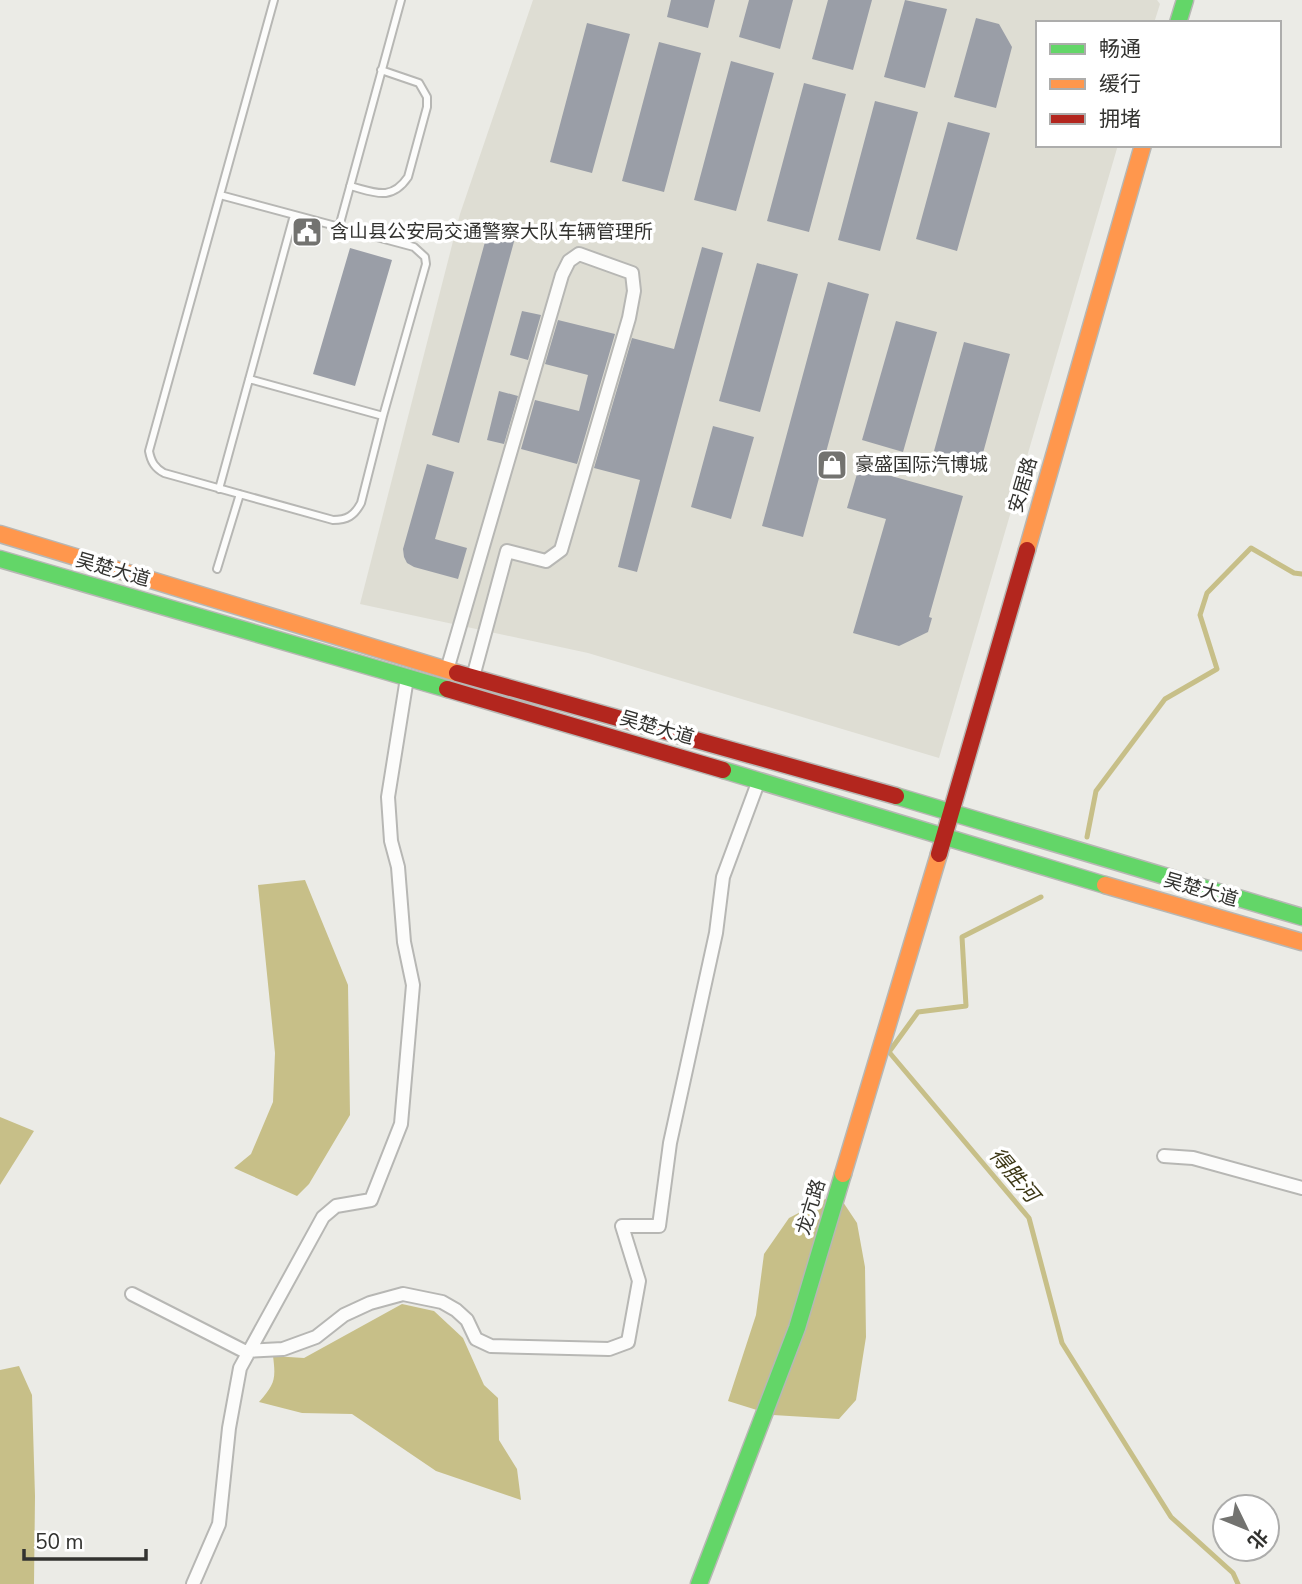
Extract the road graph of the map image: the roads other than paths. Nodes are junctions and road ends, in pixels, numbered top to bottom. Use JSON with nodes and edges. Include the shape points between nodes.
{"nodes":[{"id":1,"x":274,"y":0,"type":"edge"},
{"id":2,"x":401,"y":0,"type":"edge"},
{"id":3,"x":1185,"y":0,"type":"edge"},
{"id":4,"x":1179,"y":21,"type":"edge"},
{"id":5,"x":382,"y":71,"type":"junction"},
{"id":6,"x":1142,"y":147,"type":"edge"},
{"id":7,"x":350,"y":186,"type":"junction"},
{"id":8,"x":220,"y":195,"type":"junction"},
{"id":9,"x":294,"y":215,"type":"junction"},
{"id":10,"x":339,"y":227,"type":"junction"},
{"id":11,"x":249,"y":379,"type":"junction"},
{"id":12,"x":383,"y":416,"type":"junction"},
{"id":13,"x":219,"y":489,"type":"junction"},
{"id":14,"x":240,"y":494,"type":"junction"},
{"id":15,"x":0,"y":534,"type":"edge"},
{"id":16,"x":0,"y":559,"type":"edge"},
{"id":17,"x":217,"y":569,"type":"dead end"},
{"id":18,"x":447,"y":670,"type":"junction"},
{"id":19,"x":473,"y":677,"type":"junction"},
{"id":20,"x":407,"y":678,"type":"junction"},
{"id":21,"x":760,"y":780,"type":"junction"},
{"id":22,"x":951,"y":812,"type":"junction"},
{"id":23,"x":943,"y":836,"type":"junction"},
{"id":24,"x":1302,"y":917,"type":"edge"},
{"id":25,"x":1302,"y":942,"type":"edge"},
{"id":26,"x":1164,"y":1156,"type":"dead end"},
{"id":27,"x":1302,"y":1188,"type":"edge"},
{"id":28,"x":132,"y":1294,"type":"dead end"},
{"id":29,"x":250,"y":1350,"type":"junction"},
{"id":30,"x":193,"y":1584,"type":"edge"},
{"id":31,"x":699,"y":1584,"type":"edge"}],
"edges":[{"from":1,"to":8,"type":"lane"},
{"from":2,"to":5,"type":"lane"},
{"from":3,"to":4,"type":"main road"},
{"from":5,"to":7,"type":"lane"},
{"from":5,"to":7,"type":"lane","via":[[419,82],[427,97],[408,177],[387,194]]},
{"from":6,"to":22,"type":"main road","name":"安居路"},
{"from":7,"to":10,"type":"lane"},
{"from":8,"to":9,"type":"lane"},
{"from":8,"to":13,"type":"lane","via":[[149,452],[164,474]]},
{"from":9,"to":10,"type":"lane"},
{"from":9,"to":11,"type":"lane"},
{"from":10,"to":12,"type":"lane","via":[[414,247],[425,257]]},
{"from":11,"to":12,"type":"lane"},
{"from":11,"to":13,"type":"lane"},
{"from":12,"to":14,"type":"lane","via":[[361,503],[347,518],[333,520]]},
{"from":13,"to":14,"type":"lane"},
{"from":14,"to":17,"type":"lane"},
{"from":15,"to":18,"type":"main road","name":"吴楚大道"},
{"from":16,"to":20,"type":"main road","name":"吴楚大道"},
{"from":18,"to":19,"type":"main road","name":"吴楚大道"},
{"from":18,"to":19,"type":"street","via":[[562,275],[579,254],[632,273],[629,318],[561,550],[546,561],[507,551]]},
{"from":19,"to":22,"type":"main road","name":"吴楚大道"},
{"from":20,"to":21,"type":"main road","name":"吴楚大道"},
{"from":20,"to":29,"type":"street","via":[[388,797],[413,985],[401,1124],[371,1200],[336,1206],[323,1217]]},
{"from":21,"to":23,"type":"main road","name":"吴楚大道"},
{"from":21,"to":29,"type":"street","via":[[723,877],[716,933],[670,1143],[659,1226],[622,1226],[639,1281],[628,1342],[609,1349],[491,1346],[476,1339],[456,1310],[442,1302],[403,1294],[352,1311],[316,1336],[283,1349]]},
{"from":22,"to":23,"type":"main road","name":"安居路"},
{"from":22,"to":24,"type":"main road","name":"吴楚大道"},
{"from":23,"to":25,"type":"main road","name":"吴楚大道"},
{"from":23,"to":31,"type":"main road","name":"龙亢路","via":[[797,1328]]},
{"from":26,"to":27,"type":"street","via":[[1193,1158]]},
{"from":28,"to":29,"type":"street"},
{"from":29,"to":30,"type":"street","via":[[240,1368],[229,1428],[219,1524]]}]}
